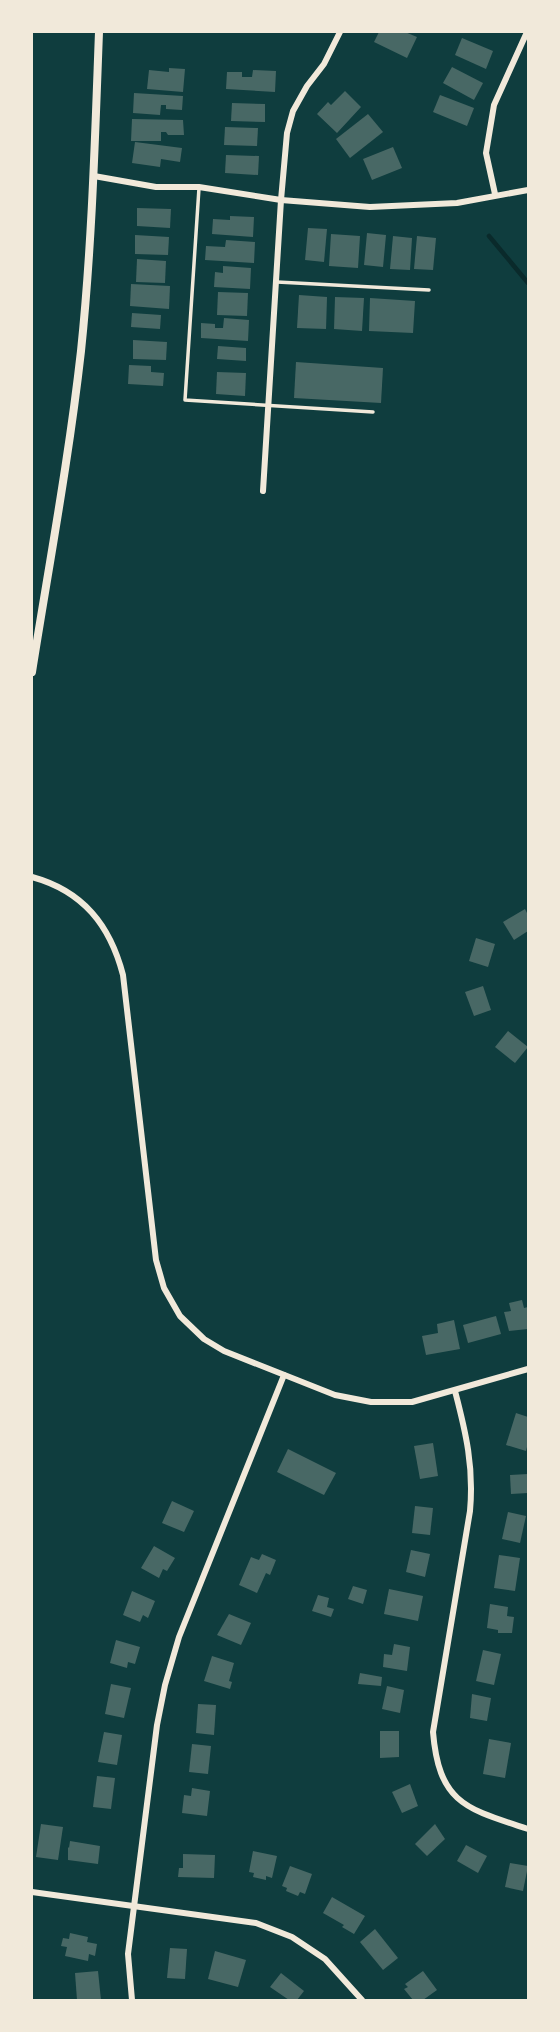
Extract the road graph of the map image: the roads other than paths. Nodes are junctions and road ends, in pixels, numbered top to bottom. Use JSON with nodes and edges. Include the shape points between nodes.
{"nodes":[{"id":1,"x":99,"y":32,"type":"edge"},
{"id":2,"x":340,"y":32,"type":"edge"},
{"id":3,"x":527,"y":32,"type":"edge"},
{"id":4,"x":94,"y":176,"type":"junction"},
{"id":5,"x":199,"y":187,"type":"junction"},
{"id":6,"x":528,"y":190,"type":"edge"},
{"id":7,"x":495,"y":194,"type":"junction"},
{"id":8,"x":281,"y":200,"type":"junction"},
{"id":9,"x":276,"y":282,"type":"junction"},
{"id":10,"x":429,"y":290,"type":"dead end"},
{"id":11,"x":268,"y":407,"type":"junction"},
{"id":12,"x":373,"y":412,"type":"dead end"},
{"id":13,"x":263,"y":491,"type":"dead end"},
{"id":14,"x":32,"y":672,"type":"edge"},
{"id":15,"x":32,"y":877,"type":"edge"},
{"id":16,"x":528,"y":1369,"type":"edge"},
{"id":17,"x":284,"y":1375,"type":"junction"},
{"id":18,"x":455,"y":1391,"type":"junction"},
{"id":19,"x":528,"y":1829,"type":"edge"},
{"id":20,"x":32,"y":1892,"type":"edge"},
{"id":21,"x":134,"y":1905,"type":"junction"},
{"id":22,"x":132,"y":2000,"type":"edge"},
{"id":23,"x":362,"y":2000,"type":"edge"}],
"edges":[{"from":1,"to":4,"type":"street"},
{"from":2,"to":8,"type":"street","via":[[293,111]]},
{"from":3,"to":7,"type":"street","via":[[494,105],[486,153]]},
{"from":4,"to":5,"type":"street","via":[[156,187]]},
{"from":4,"to":14,"type":"street","via":[[80,352]]},
{"from":5,"to":8,"type":"street"},
{"from":5,"to":11,"type":"lane","via":[[186,400]]},
{"from":6,"to":7,"type":"street"},
{"from":7,"to":8,"type":"street","via":[[457,203],[370,207]]},
{"from":8,"to":9,"type":"street"},
{"from":9,"to":10,"type":"lane"},
{"from":9,"to":11,"type":"street"},
{"from":11,"to":12,"type":"lane"},
{"from":11,"to":13,"type":"street"},
{"from":15,"to":17,"type":"street","via":[[65,890],[88,907],[117,952],[156,1261],[164,1288],[180,1316],[204,1339]]},
{"from":16,"to":18,"type":"street"},
{"from":17,"to":18,"type":"street","via":[[335,1395],[371,1402],[412,1402]]},
{"from":17,"to":21,"type":"street","via":[[164,1685]]},
{"from":18,"to":19,"type":"street","via":[[469,1446],[472,1485],[433,1732],[435,1759],[459,1800],[476,1812]]},
{"from":20,"to":21,"type":"street"},
{"from":21,"to":22,"type":"street","via":[[128,1954]]},
{"from":21,"to":23,"type":"street","via":[[256,1923],[292,1937],[325,1959]]}]}
